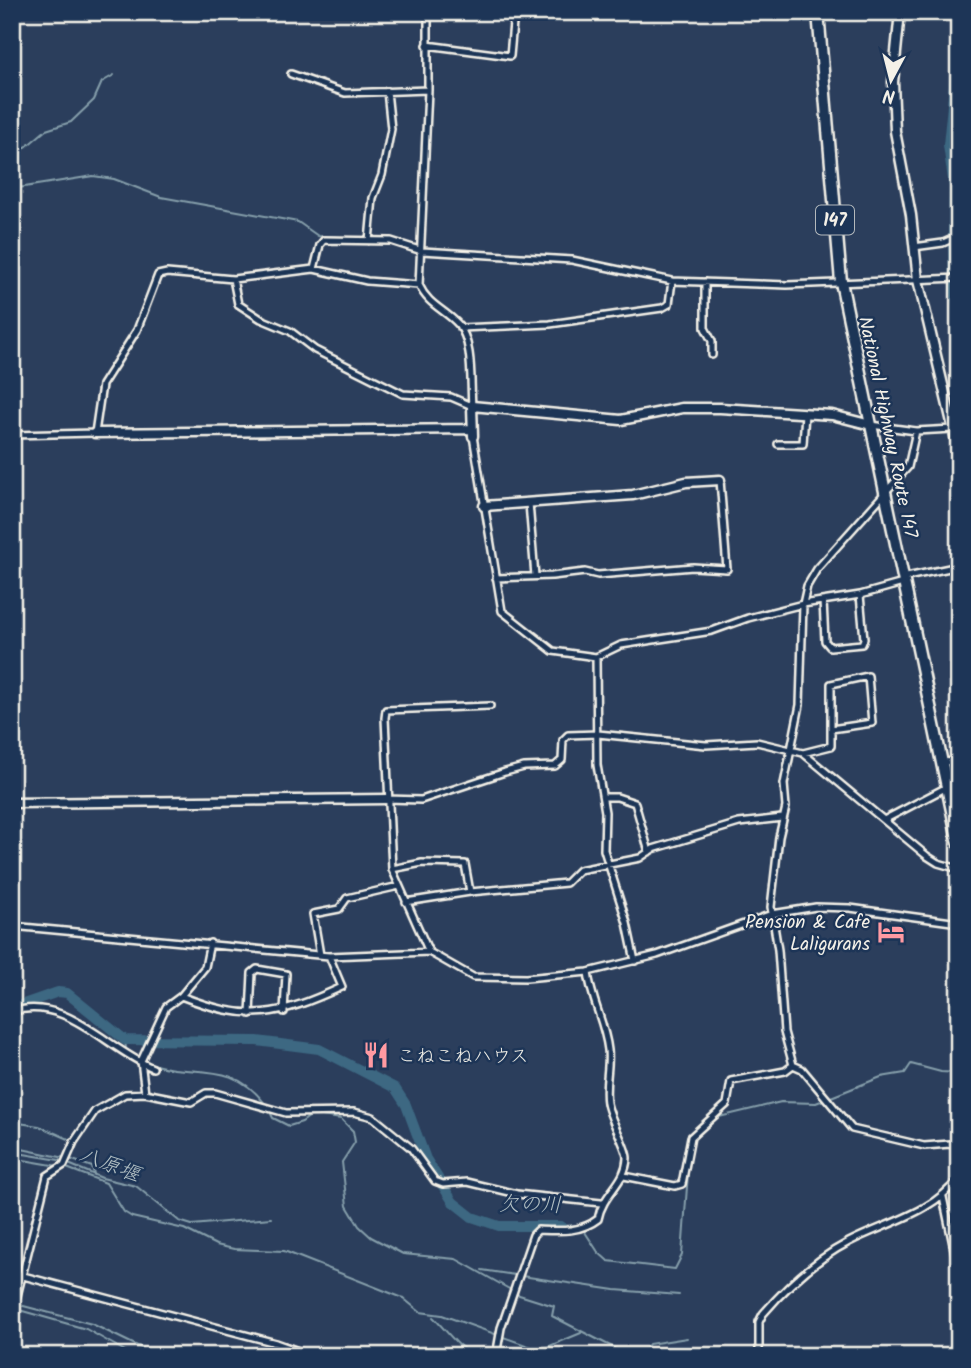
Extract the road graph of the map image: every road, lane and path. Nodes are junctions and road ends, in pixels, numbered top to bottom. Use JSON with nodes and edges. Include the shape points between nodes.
{"nodes":[{"id":1,"x":428,"y":12,"type":"edge"},
{"id":2,"x":514,"y":12,"type":"edge"},
{"id":3,"x":818,"y":12,"type":"edge"},
{"id":4,"x":900,"y":12,"type":"edge"},
{"id":5,"x":427,"y":45,"type":"junction"},
{"id":6,"x":291,"y":74,"type":"dead end"},
{"id":7,"x":428,"y":90,"type":"junction"},
{"id":8,"x":387,"y":91,"type":"junction"},
{"id":9,"x":959,"y":236,"type":"edge"},
{"id":10,"x":369,"y":240,"type":"junction"},
{"id":11,"x":914,"y":247,"type":"junction"},
{"id":12,"x":422,"y":251,"type":"junction"},
{"id":13,"x":314,"y":269,"type":"junction"},
{"id":14,"x":959,"y":278,"type":"edge"},
{"id":15,"x":233,"y":279,"type":"junction"},
{"id":16,"x":918,"y":280,"type":"junction"},
{"id":17,"x":671,"y":281,"type":"junction"},
{"id":18,"x":705,"y":282,"type":"junction"},
{"id":19,"x":841,"y":282,"type":"junction"},
{"id":20,"x":419,"y":285,"type":"junction"},
{"id":21,"x":460,"y":328,"type":"junction"},
{"id":22,"x":712,"y":355,"type":"dead end"},
{"id":23,"x":472,"y":406,"type":"junction"},
{"id":24,"x":805,"y":413,"type":"junction"},
{"id":25,"x":871,"y":425,"type":"junction"},
{"id":26,"x":956,"y":428,"type":"edge"},
{"id":27,"x":916,"y":432,"type":"junction"},
{"id":28,"x":95,"y":433,"type":"junction"},
{"id":29,"x":472,"y":433,"type":"junction"},
{"id":30,"x":12,"y":435,"type":"edge"},
{"id":31,"x":778,"y":444,"type":"dead end"},
{"id":32,"x":959,"y":452,"type":"edge"},
{"id":33,"x":720,"y":480,"type":"joint"},
{"id":34,"x":885,"y":491,"type":"junction"},
{"id":35,"x":529,"y":503,"type":"junction"},
{"id":36,"x":484,"y":506,"type":"junction"},
{"id":37,"x":959,"y":566,"type":"edge"},
{"id":38,"x":535,"y":576,"type":"junction"},
{"id":39,"x":496,"y":578,"type":"junction"},
{"id":40,"x":903,"y":581,"type":"junction"},
{"id":41,"x":859,"y":595,"type":"junction"},
{"id":42,"x":823,"y":601,"type":"junction"},
{"id":43,"x":803,"y":604,"type":"junction"},
{"id":44,"x":596,"y":657,"type":"junction"},
{"id":45,"x":490,"y":706,"type":"dead end"},
{"id":46,"x":831,"y":729,"type":"junction"},
{"id":47,"x":598,"y":734,"type":"junction"},
{"id":48,"x":792,"y":751,"type":"junction"},
{"id":49,"x":803,"y":753,"type":"junction"},
{"id":50,"x":959,"y":761,"type":"edge"},
{"id":51,"x":942,"y":762,"type":"junction"},
{"id":52,"x":951,"y":790,"type":"edge"},
{"id":53,"x":603,"y":797,"type":"junction"},
{"id":54,"x":387,"y":799,"type":"junction"},
{"id":55,"x":12,"y":803,"type":"edge"},
{"id":56,"x":782,"y":818,"type":"junction"},
{"id":57,"x":884,"y":820,"type":"junction"},
{"id":58,"x":959,"y":844,"type":"edge"},
{"id":59,"x":649,"y":852,"type":"junction"},
{"id":60,"x":607,"y":862,"type":"junction"},
{"id":61,"x":392,"y":869,"type":"junction"},
{"id":62,"x":959,"y":869,"type":"edge"},
{"id":63,"x":399,"y":886,"type":"junction"},
{"id":64,"x":470,"y":892,"type":"junction"},
{"id":65,"x":406,"y":902,"type":"junction"},
{"id":66,"x":772,"y":914,"type":"junction"},
{"id":67,"x":959,"y":923,"type":"edge"},
{"id":68,"x":12,"y":926,"type":"edge"},
{"id":69,"x":210,"y":943,"type":"junction"},
{"id":70,"x":429,"y":952,"type":"junction"},
{"id":71,"x":320,"y":956,"type":"junction"},
{"id":72,"x":329,"y":956,"type":"junction"},
{"id":73,"x":635,"y":961,"type":"junction"},
{"id":74,"x":588,"y":972,"type":"junction"},
{"id":75,"x":181,"y":996,"type":"junction"},
{"id":76,"x":12,"y":1012,"type":"edge"},
{"id":77,"x":284,"y":1012,"type":"junction"},
{"id":78,"x":250,"y":1014,"type":"junction"},
{"id":79,"x":142,"y":1060,"type":"junction"},
{"id":80,"x":793,"y":1065,"type":"junction"},
{"id":81,"x":153,"y":1068,"type":"dead end"},
{"id":82,"x":145,"y":1093,"type":"junction"},
{"id":83,"x":959,"y":1149,"type":"edge"},
{"id":84,"x":624,"y":1175,"type":"junction"},
{"id":85,"x":959,"y":1178,"type":"edge"},
{"id":86,"x":943,"y":1196,"type":"junction"},
{"id":87,"x":601,"y":1203,"type":"junction"},
{"id":88,"x":12,"y":1273,"type":"edge"},
{"id":89,"x":959,"y":1273,"type":"edge"},
{"id":90,"x":22,"y":1275,"type":"junction"},
{"id":91,"x":17,"y":1296,"type":"dead end"},
{"id":92,"x":312,"y":1356,"type":"edge"},
{"id":93,"x":496,"y":1356,"type":"edge"},
{"id":94,"x":759,"y":1356,"type":"edge"}],
"edges":[{"from":1,"to":5,"type":"street"},
{"from":2,"to":5,"type":"street","via":[[510,56]]},
{"from":3,"to":19,"type":"highway","name":"National Highway Route 147","number":"147"},
{"from":4,"to":11,"type":"street","via":[[895,131]]},
{"from":5,"to":7,"type":"street"},
{"from":6,"to":8,"type":"street","via":[[345,93]]},
{"from":7,"to":8,"type":"street"},
{"from":7,"to":12,"type":"street"},
{"from":8,"to":10,"type":"street","via":[[391,129],[373,198]]},
{"from":9,"to":11,"type":"street"},
{"from":10,"to":12,"type":"street"},
{"from":10,"to":13,"type":"street","via":[[324,240]]},
{"from":11,"to":16,"type":"street"},
{"from":12,"to":17,"type":"street","via":[[572,260]]},
{"from":12,"to":20,"type":"street"},
{"from":13,"to":15,"type":"street"},
{"from":13,"to":20,"type":"street","via":[[367,281]]},
{"from":14,"to":16,"type":"street"},
{"from":15,"to":23,"type":"street","via":[[238,304],[315,350],[403,394],[451,397]]},
{"from":15,"to":28,"type":"street","via":[[158,275],[137,330],[102,385]]},
{"from":16,"to":19,"type":"street"},
{"from":16,"to":26,"type":"street"},
{"from":17,"to":18,"type":"street"},
{"from":17,"to":21,"type":"street","via":[[669,304],[662,308],[550,324]]},
{"from":18,"to":19,"type":"street"},
{"from":18,"to":22,"type":"street","via":[[705,328],[712,341]]},
{"from":19,"to":25,"type":"highway","name":"National Highway Route 147","number":"147"},
{"from":20,"to":21,"type":"street","via":[[428,302]]},
{"from":21,"to":23,"type":"street","via":[[466,339]]},
{"from":23,"to":24,"type":"street","via":[[621,420],[682,408]]},
{"from":23,"to":29,"type":"street"},
{"from":24,"to":25,"type":"street"},
{"from":24,"to":31,"type":"street","via":[[803,444]]},
{"from":25,"to":27,"type":"street"},
{"from":25,"to":34,"type":"highway","name":"National Highway Route 147","number":"147"},
{"from":26,"to":27,"type":"street"},
{"from":26,"to":32,"type":"street"},
{"from":27,"to":34,"type":"street","via":[[908,467]]},
{"from":28,"to":29,"type":"street"},
{"from":28,"to":30,"type":"street"},
{"from":29,"to":36,"type":"street"},
{"from":33,"to":35,"type":"street","via":[[687,482],[633,495]]},
{"from":33,"to":38,"type":"street","via":[[727,569]]},
{"from":34,"to":40,"type":"highway","name":"National Highway Route 147","number":"147"},
{"from":34,"to":43,"type":"street","via":[[817,569]]},
{"from":35,"to":36,"type":"street"},
{"from":35,"to":38,"type":"street"},
{"from":36,"to":39,"type":"street"},
{"from":37,"to":40,"type":"street"},
{"from":38,"to":39,"type":"street"},
{"from":39,"to":44,"type":"street","via":[[502,611],[510,620],[553,650]]},
{"from":40,"to":41,"type":"street"},
{"from":40,"to":51,"type":"highway","name":"National Highway Route 147","number":"147"},
{"from":41,"to":42,"type":"street"},
{"from":41,"to":42,"type":"street","via":[[862,644],[830,647],[825,641]]},
{"from":42,"to":43,"type":"street"},
{"from":43,"to":44,"type":"street","via":[[712,631],[621,645]]},
{"from":43,"to":48,"type":"street","via":[[800,705]]},
{"from":44,"to":47,"type":"street"},
{"from":45,"to":54,"type":"street","via":[[386,710]]},
{"from":46,"to":46,"type":"street","via":[[831,684],[868,676],[872,723]]},
{"from":46,"to":49,"type":"street","via":[[831,746]]},
{"from":47,"to":48,"type":"street","via":[[706,745],[757,742]]},
{"from":47,"to":53,"type":"street"},
{"from":47,"to":54,"type":"street","via":[[565,736],[562,760],[555,766],[524,767],[421,800]]},
{"from":48,"to":49,"type":"street"},
{"from":48,"to":56,"type":"street"},
{"from":49,"to":57,"type":"street"},
{"from":50,"to":51,"type":"street"},
{"from":51,"to":52,"type":"highway","name":"National Highway Route 147","number":"147"},
{"from":52,"to":57,"type":"street"},
{"from":52,"to":58,"type":"highway","name":"National Highway Route 147","number":"147"},
{"from":53,"to":59,"type":"street","via":[[617,796],[635,803]]},
{"from":53,"to":60,"type":"street"},
{"from":54,"to":55,"type":"street"},
{"from":54,"to":61,"type":"street"},
{"from":56,"to":59,"type":"street","via":[[739,823]]},
{"from":56,"to":66,"type":"street"},
{"from":57,"to":62,"type":"street","via":[[938,863]]},
{"from":59,"to":60,"type":"street","via":[[640,858]]},
{"from":60,"to":64,"type":"street","via":[[579,870],[566,883]]},
{"from":60,"to":73,"type":"street"},
{"from":61,"to":63,"type":"street"},
{"from":61,"to":64,"type":"street","via":[[422,863],[466,864]]},
{"from":63,"to":65,"type":"street"},
{"from":63,"to":71,"type":"street","via":[[347,898],[339,909],[313,914]]},
{"from":64,"to":65,"type":"street"},
{"from":65,"to":70,"type":"street"},
{"from":66,"to":67,"type":"street","via":[[835,907]]},
{"from":66,"to":73,"type":"street"},
{"from":66,"to":80,"type":"street","via":[[784,1032]]},
{"from":68,"to":69,"type":"street"},
{"from":69,"to":71,"type":"street"},
{"from":69,"to":75,"type":"street","via":[[205,967]]},
{"from":70,"to":72,"type":"street"},
{"from":70,"to":74,"type":"street","via":[[473,977]]},
{"from":71,"to":72,"type":"street"},
{"from":72,"to":77,"type":"street","via":[[342,987]]},
{"from":73,"to":74,"type":"street"},
{"from":74,"to":84,"type":"street","via":[[592,1002],[608,1047],[606,1100],[613,1127],[625,1147]]},
{"from":75,"to":78,"type":"street"},
{"from":75,"to":79,"type":"street","via":[[166,1007]]},
{"from":76,"to":79,"type":"street","via":[[27,1007],[62,1016]]},
{"from":77,"to":78,"type":"street"},
{"from":77,"to":78,"type":"street","via":[[286,974],[257,969],[252,973]]},
{"from":79,"to":81,"type":"street"},
{"from":79,"to":82,"type":"street"},
{"from":80,"to":83,"type":"street","via":[[802,1069],[847,1125],[924,1146],[950,1144]]},
{"from":80,"to":84,"type":"street","via":[[785,1071],[731,1081],[727,1104],[697,1129],[687,1144],[682,1184]]},
{"from":82,"to":87,"type":"street","via":[[191,1102],[215,1093],[286,1113],[373,1116],[411,1148],[436,1181]]},
{"from":82,"to":90,"type":"street","via":[[128,1092],[100,1107],[62,1167],[47,1176]]},
{"from":84,"to":87,"type":"street"},
{"from":85,"to":86,"type":"street"},
{"from":86,"to":89,"type":"street"},
{"from":86,"to":94,"type":"street","via":[[814,1264],[763,1314]]},
{"from":87,"to":93,"type":"street","via":[[598,1219],[583,1228],[538,1230],[519,1274]]},
{"from":88,"to":90,"type":"street"},
{"from":90,"to":91,"type":"street"},
{"from":90,"to":92,"type":"street"}]}
